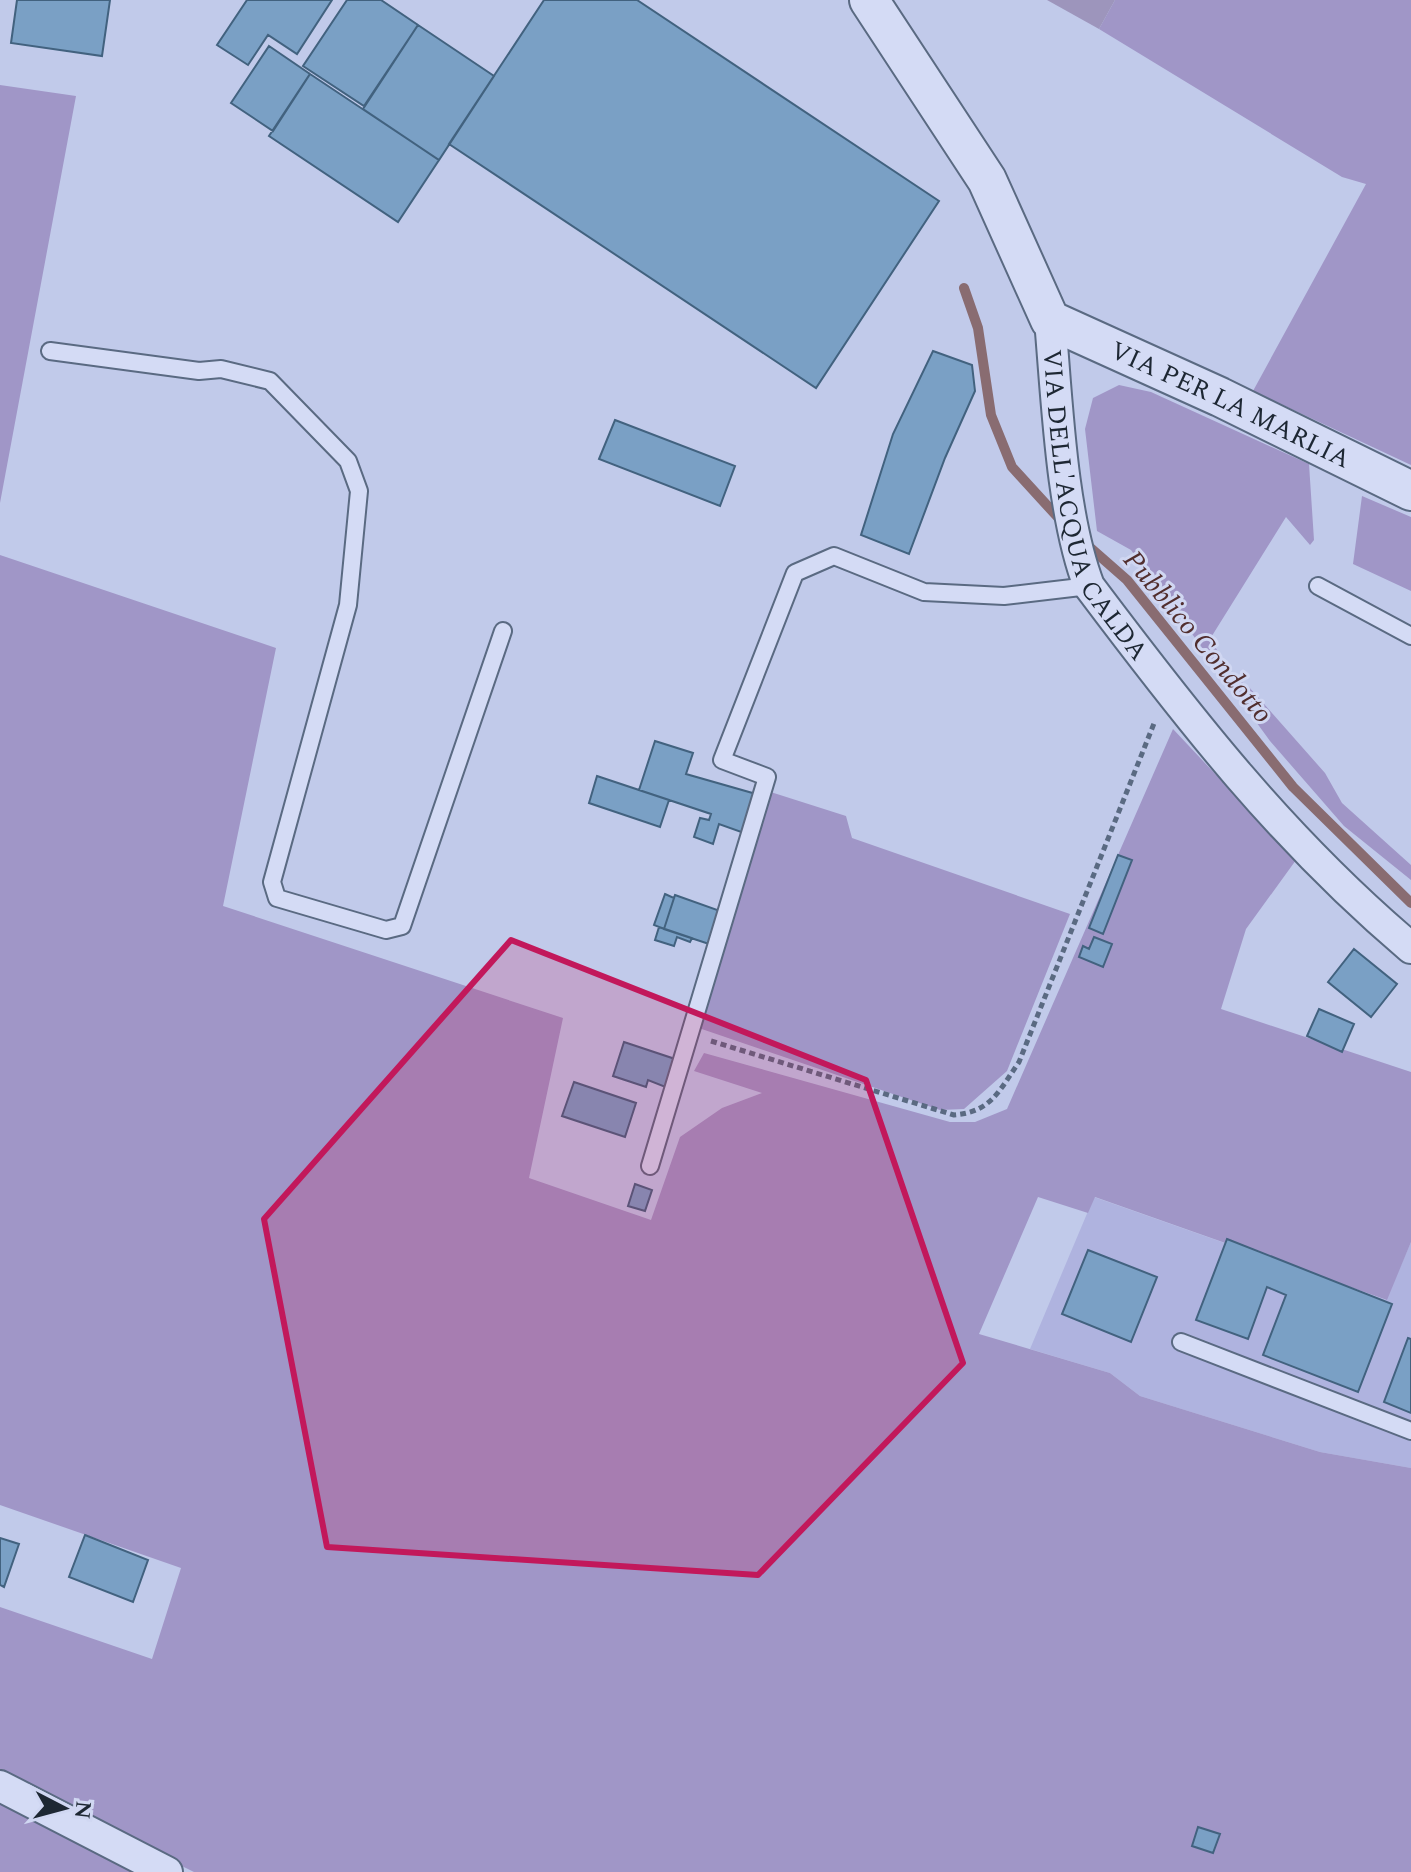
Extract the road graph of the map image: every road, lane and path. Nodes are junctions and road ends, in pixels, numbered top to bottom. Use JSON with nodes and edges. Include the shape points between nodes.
{"nodes":[{"id":1,"x":869,"y":0,"type":"edge"},
{"id":2,"x":1050,"y":320,"type":"junction"},
{"id":3,"x":50,"y":351,"type":"dead end"},
{"id":4,"x":1411,"y":491,"type":"edge"},
{"id":5,"x":1089,"y":586,"type":"junction"},
{"id":6,"x":1318,"y":586,"type":"dead end"},
{"id":7,"x":503,"y":631,"type":"dead end"},
{"id":8,"x":1411,"y":636,"type":"edge"},
{"id":9,"x":1168,"y":690,"type":"junction"},
{"id":10,"x":1411,"y":948,"type":"edge"},
{"id":11,"x":689,"y":1034,"type":"junction"},
{"id":12,"x":650,"y":1166,"type":"dead end"},
{"id":13,"x":1181,"y":1342,"type":"dead end"},
{"id":14,"x":1411,"y":1431,"type":"edge"},
{"id":15,"x":0,"y":1786,"type":"edge"},
{"id":16,"x":167,"y":1872,"type":"edge"}],
"edges":[{"from":1,"to":2,"type":"street","name":"VIA DELL'ACQUA CALDA","via":[[987,180]]},
{"from":2,"to":4,"type":"street","name":"VIA PER LA MARLIA"},
{"from":2,"to":5,"type":"street","name":"VIA DELL'ACQUA CALDA","via":[[1070,507],[1078,558]]},
{"from":3,"to":7,"type":"lane","via":[[199,371],[221,369],[270,381],[348,461],[359,491],[348,605],[272,882],[277,898],[386,930],[402,926]]},
{"from":5,"to":9,"type":"street","name":"VIA DELL'ACQUA CALDA"},
{"from":5,"to":11,"type":"lane","via":[[1004,596],[924,592],[834,556],[795,573],[722,760],[767,777]]},
{"from":6,"to":8,"type":"lane"},
{"from":9,"to":10,"type":"street","name":"VIA DELL'ACQUA CALDA","via":[[1281,826],[1354,900]]},
{"from":9,"to":11,"type":"path","via":[[1019,1062],[991,1101],[974,1113],[954,1115]]},
{"from":11,"to":12,"type":"lane"},
{"from":13,"to":14,"type":"lane"},
{"from":15,"to":16,"type":"street"}]}
